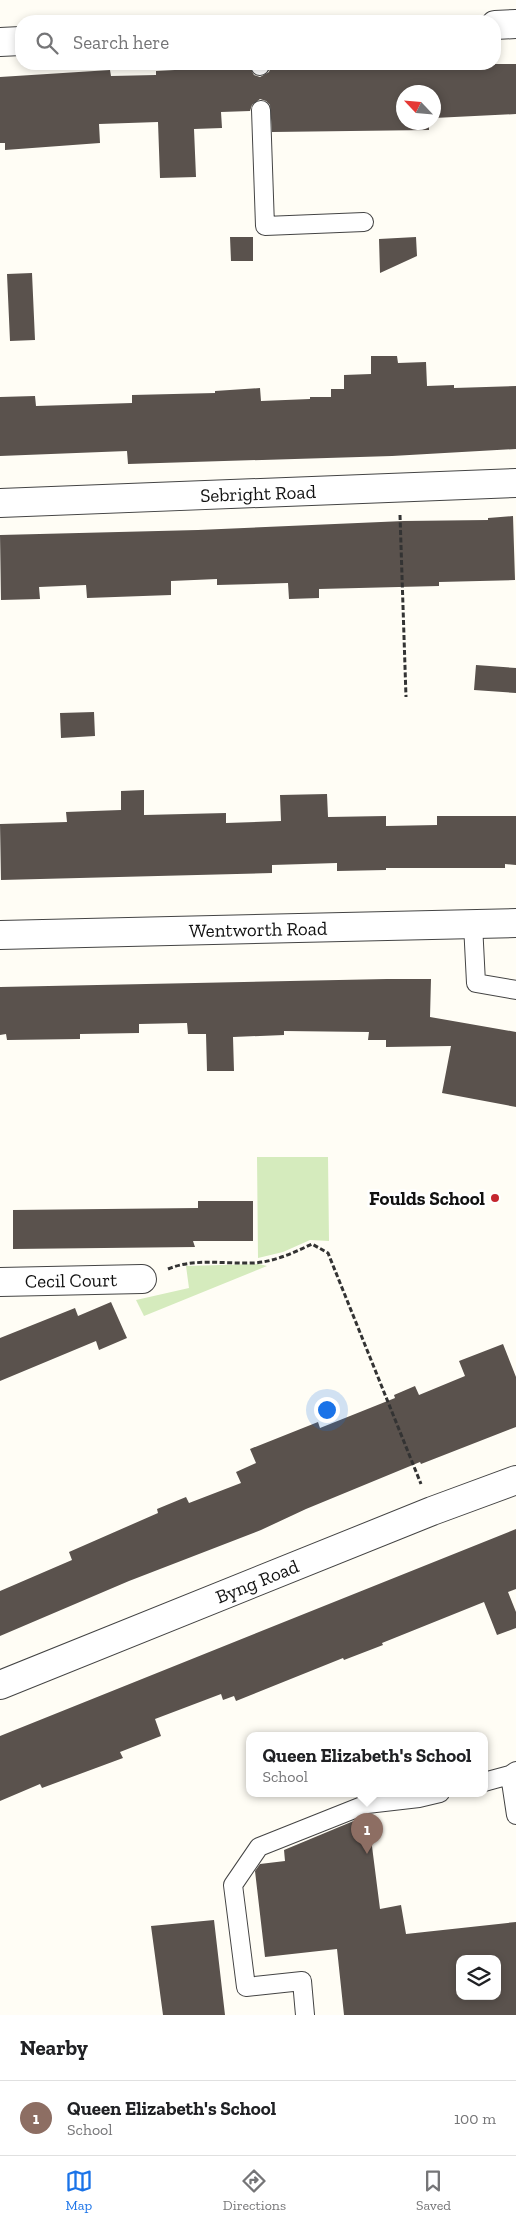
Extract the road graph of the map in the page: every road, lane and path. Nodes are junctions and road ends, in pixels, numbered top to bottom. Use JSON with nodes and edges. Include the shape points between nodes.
{"nodes":[{"id":1,"x":501,"y":24,"type":"edge"},
{"id":2,"x":516,"y":24,"type":"edge"},
{"id":3,"x":15,"y":41,"type":"edge"},
{"id":4,"x":0,"y":42,"type":"edge"},
{"id":5,"x":261,"y":110,"type":"dead end"},
{"id":6,"x":364,"y":222,"type":"dead end"},
{"id":7,"x":516,"y":483,"type":"edge"},
{"id":8,"x":398,"y":488,"type":"junction"},
{"id":9,"x":0,"y":503,"type":"edge"},
{"id":10,"x":406,"y":697,"type":"dead end"},
{"id":11,"x":516,"y":923,"type":"edge"},
{"id":12,"x":473,"y":924,"type":"junction"},
{"id":13,"x":0,"y":935,"type":"edge"},
{"id":14,"x":516,"y":990,"type":"edge"},
{"id":15,"x":142,"y":1280,"type":"joint"},
{"id":16,"x":0,"y":1282,"type":"edge"},
{"id":17,"x":516,"y":1480,"type":"edge"},
{"id":18,"x":432,"y":1511,"type":"junction"},
{"id":19,"x":0,"y":1686,"type":"edge"},
{"id":20,"x":513,"y":1773,"type":"edge"},
{"id":21,"x":488,"y":1781,"type":"edge"},
{"id":22,"x":422,"y":1797,"type":"edge"},
{"id":23,"x":516,"y":1815,"type":"edge"},
{"id":24,"x":305,"y":2015,"type":"edge"}],
"edges":[{"from":1,"to":2,"type":"street"},
{"from":3,"to":4,"type":"street"},
{"from":5,"to":6,"type":"lane","via":[[265,226]]},
{"from":7,"to":8,"type":"street","name":"Sebright Road"},
{"from":8,"to":9,"type":"street","name":"Sebright Road"},
{"from":8,"to":10,"type":"path"},
{"from":11,"to":12,"type":"street","name":"Wentworth Road"},
{"from":12,"to":13,"type":"street","name":"Wentworth Road"},
{"from":12,"to":14,"type":"lane","via":[[476,983]]},
{"from":15,"to":16,"type":"street","name":"Cecil Court"},
{"from":15,"to":18,"type":"path","via":[[183,1263],[255,1263],[280,1258],[312,1244],[328,1253]]},
{"from":17,"to":18,"type":"street","name":"Byng Road"},
{"from":18,"to":19,"type":"street","name":"Byng Road"},
{"from":20,"to":21,"type":"lane"},
{"from":20,"to":23,"type":"lane"},
{"from":22,"to":24,"type":"lane","via":[[367,1804],[259,1848],[233,1885],[246,1987],[302,1981]]}]}
